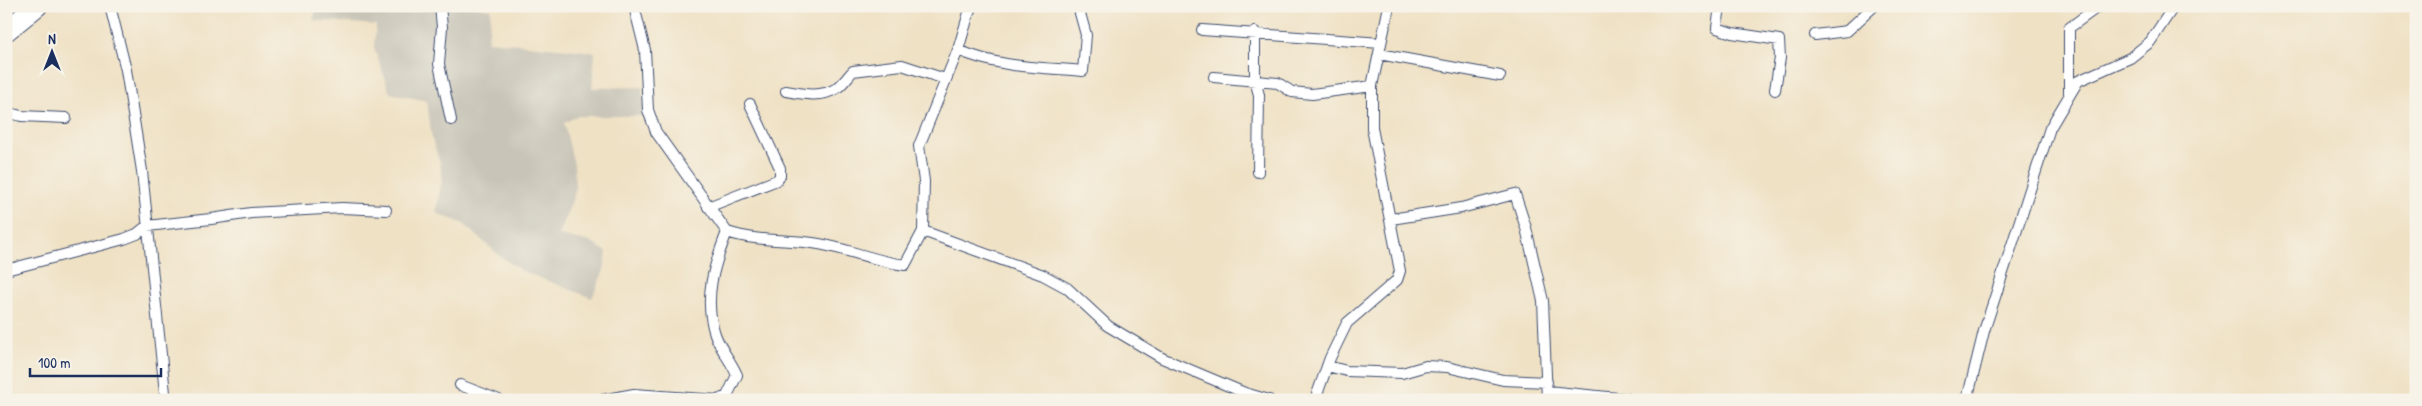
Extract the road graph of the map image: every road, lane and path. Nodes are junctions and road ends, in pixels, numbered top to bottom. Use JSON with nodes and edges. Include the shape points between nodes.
{"nodes":[{"id":1,"x":37,"y":6,"type":"edge"},
{"id":2,"x":110,"y":6,"type":"edge"},
{"id":3,"x":440,"y":6,"type":"edge"},
{"id":4,"x":634,"y":6,"type":"edge"},
{"id":5,"x":971,"y":6,"type":"edge"},
{"id":6,"x":1078,"y":6,"type":"edge"},
{"id":7,"x":1389,"y":6,"type":"edge"},
{"id":8,"x":1720,"y":6,"type":"edge"},
{"id":9,"x":1874,"y":6,"type":"edge"},
{"id":10,"x":2100,"y":6,"type":"edge"},
{"id":11,"x":2174,"y":6,"type":"edge"},
{"id":12,"x":1202,"y":30,"type":"dead end"},
{"id":13,"x":6,"y":31,"type":"edge"},
{"id":14,"x":1255,"y":32,"type":"junction"},
{"id":15,"x":1815,"y":34,"type":"dead end"},
{"id":16,"x":1381,"y":43,"type":"junction"},
{"id":17,"x":958,"y":50,"type":"junction"},
{"id":18,"x":1379,"y":54,"type":"junction"},
{"id":19,"x":1500,"y":76,"type":"dead end"},
{"id":20,"x":1214,"y":77,"type":"dead end"},
{"id":21,"x":945,"y":79,"type":"junction"},
{"id":22,"x":1255,"y":80,"type":"junction"},
{"id":23,"x":1372,"y":86,"type":"junction"},
{"id":24,"x":1775,"y":90,"type":"dead end"},
{"id":25,"x":786,"y":91,"type":"dead end"},
{"id":26,"x":2069,"y":93,"type":"junction"},
{"id":27,"x":750,"y":104,"type":"dead end"},
{"id":28,"x":6,"y":112,"type":"edge"},
{"id":29,"x":66,"y":118,"type":"dead end"},
{"id":30,"x":451,"y":120,"type":"dead end"},
{"id":31,"x":1258,"y":172,"type":"dead end"},
{"id":32,"x":708,"y":207,"type":"junction"},
{"id":33,"x":386,"y":210,"type":"dead end"},
{"id":34,"x":1391,"y":219,"type":"junction"},
{"id":35,"x":147,"y":226,"type":"junction"},
{"id":36,"x":923,"y":231,"type":"junction"},
{"id":37,"x":728,"y":232,"type":"junction"},
{"id":38,"x":6,"y":270,"type":"edge"},
{"id":39,"x":1327,"y":366,"type":"junction"},
{"id":40,"x":460,"y":385,"type":"dead end"},
{"id":41,"x":1547,"y":391,"type":"edge"},
{"id":42,"x":165,"y":392,"type":"dead end"},
{"id":43,"x":1628,"y":399,"type":"edge"},
{"id":44,"x":498,"y":400,"type":"edge"},
{"id":45,"x":602,"y":400,"type":"edge"},
{"id":46,"x":718,"y":400,"type":"edge"},
{"id":47,"x":1269,"y":400,"type":"edge"},
{"id":48,"x":1315,"y":400,"type":"edge"},
{"id":49,"x":1967,"y":400,"type":"edge"}],
"edges":[{"from":1,"to":13,"type":"highway"},
{"from":2,"to":35,"type":"street","via":[[126,70]]},
{"from":3,"to":30,"type":"street","via":[[439,64]]},
{"from":4,"to":32,"type":"street","via":[[645,50],[648,110],[656,132]]},
{"from":5,"to":17,"type":"street"},
{"from":6,"to":17,"type":"street","via":[[1086,34],[1083,71],[1012,66]]},
{"from":7,"to":16,"type":"street"},
{"from":8,"to":24,"type":"street","via":[[1717,28],[1779,40]]},
{"from":9,"to":15,"type":"street","via":[[1847,31]]},
{"from":10,"to":26,"type":"street","via":[[2069,28]]},
{"from":11,"to":26,"type":"street","via":[[2150,42],[2130,58],[2078,81]]},
{"from":12,"to":14,"type":"street"},
{"from":14,"to":16,"type":"street"},
{"from":14,"to":22,"type":"street"},
{"from":16,"to":18,"type":"street"},
{"from":17,"to":21,"type":"street"},
{"from":18,"to":19,"type":"street"},
{"from":18,"to":23,"type":"street"},
{"from":20,"to":22,"type":"street"},
{"from":21,"to":25,"type":"street","via":[[902,65],[853,71],[837,88],[827,92],[810,95]]},
{"from":21,"to":36,"type":"street","via":[[919,146],[924,181]]},
{"from":22,"to":23,"type":"street","via":[[1278,83],[1292,92],[1312,94]]},
{"from":22,"to":31,"type":"street","via":[[1259,95]]},
{"from":23,"to":34,"type":"street","via":[[1372,128]]},
{"from":26,"to":49,"type":"street","via":[[2050,128],[2028,192],[1984,331]]},
{"from":27,"to":32,"type":"street","via":[[780,168],[780,176]]},
{"from":28,"to":29,"type":"street"},
{"from":32,"to":37,"type":"street"},
{"from":33,"to":35,"type":"street","via":[[342,208],[251,212]]},
{"from":34,"to":39,"type":"street","via":[[1400,263],[1397,280],[1347,323]]},
{"from":34,"to":41,"type":"street","via":[[1461,208],[1515,194],[1543,301]]},
{"from":35,"to":38,"type":"street","via":[[124,239]]},
{"from":35,"to":42,"type":"street"},
{"from":36,"to":37,"type":"street","via":[[905,265],[820,244]]},
{"from":36,"to":47,"type":"street","via":[[1043,275],[1067,288],[1108,326],[1162,358]]},
{"from":37,"to":46,"type":"street","via":[[711,280],[710,305],[715,334],[737,375],[727,396]]},
{"from":39,"to":41,"type":"street","via":[[1402,373],[1426,366],[1447,367]]},
{"from":39,"to":48,"type":"street"},
{"from":40,"to":44,"type":"street"},
{"from":41,"to":43,"type":"street"},
{"from":45,"to":46,"type":"street","via":[[634,394]]}]}
